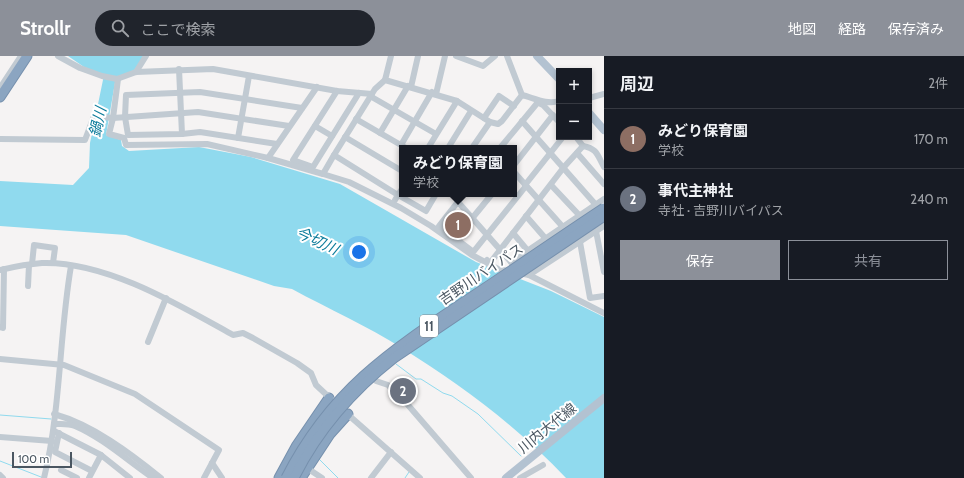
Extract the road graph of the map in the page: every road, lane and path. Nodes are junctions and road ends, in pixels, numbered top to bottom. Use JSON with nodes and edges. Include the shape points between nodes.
{"nodes":[{"id":1,"x":21,"y":56,"type":"edge"},
{"id":2,"x":27,"y":56,"type":"edge"},
{"id":3,"x":58,"y":56,"type":"edge"},
{"id":4,"x":146,"y":56,"type":"edge"},
{"id":5,"x":391,"y":56,"type":"edge"},
{"id":6,"x":418,"y":56,"type":"edge"},
{"id":7,"x":445,"y":56,"type":"edge"},
{"id":8,"x":456,"y":56,"type":"edge"},
{"id":9,"x":495,"y":56,"type":"edge"},
{"id":10,"x":507,"y":56,"type":"edge"},
{"id":11,"x":537,"y":56,"type":"edge"},
{"id":12,"x":178,"y":69,"type":"junction"},
{"id":13,"x":136,"y":72,"type":"junction"},
{"id":14,"x":249,"y":76,"type":"junction"},
{"id":15,"x":556,"y":76,"type":"edge"},
{"id":16,"x":117,"y":79,"type":"junction"},
{"id":17,"x":385,"y":80,"type":"junction"},
{"id":18,"x":409,"y":86,"type":"junction"},
{"id":19,"x":317,"y":87,"type":"junction"},
{"id":20,"x":0,"y":88,"type":"edge"},
{"id":21,"x":337,"y":90,"type":"junction"},
{"id":22,"x":180,"y":92,"type":"junction"},
{"id":23,"x":359,"y":93,"type":"junction"},
{"id":24,"x":434,"y":93,"type":"junction"},
{"id":25,"x":604,"y":94,"type":"edge"},
{"id":26,"x":371,"y":95,"type":"junction"},
{"id":27,"x":522,"y":95,"type":"junction"},
{"id":28,"x":592,"y":97,"type":"edge"},
{"id":29,"x":0,"y":98,"type":"edge"},
{"id":30,"x":245,"y":99,"type":"junction"},
{"id":31,"x":457,"y":101,"type":"junction"},
{"id":32,"x":538,"y":101,"type":"junction"},
{"id":33,"x":556,"y":102,"type":"edge"},
{"id":34,"x":514,"y":106,"type":"junction"},
{"id":35,"x":302,"y":108,"type":"junction"},
{"id":36,"x":394,"y":109,"type":"junction"},
{"id":37,"x":471,"y":110,"type":"junction"},
{"id":38,"x":181,"y":113,"type":"junction"},
{"id":39,"x":553,"y":115,"type":"junction"},
{"id":40,"x":592,"y":116,"type":"edge"},
{"id":41,"x":126,"y":117,"type":"junction"},
{"id":42,"x":111,"y":118,"type":"junction"},
{"id":43,"x":242,"y":118,"type":"junction"},
{"id":44,"x":484,"y":118,"type":"junction"},
{"id":45,"x":556,"y":118,"type":"edge"},
{"id":46,"x":356,"y":119,"type":"junction"},
{"id":47,"x":522,"y":121,"type":"junction"},
{"id":48,"x":414,"y":122,"type":"junction"},
{"id":49,"x":490,"y":122,"type":"junction"},
{"id":50,"x":289,"y":126,"type":"junction"},
{"id":51,"x":315,"y":126,"type":"junction"},
{"id":52,"x":604,"y":130,"type":"edge"},
{"id":53,"x":380,"y":133,"type":"junction"},
{"id":54,"x":182,"y":134,"type":"junction"},
{"id":55,"x":436,"y":134,"type":"junction"},
{"id":56,"x":332,"y":136,"type":"junction"},
{"id":57,"x":536,"y":136,"type":"junction"},
{"id":58,"x":345,"y":137,"type":"junction"},
{"id":59,"x":238,"y":138,"type":"junction"},
{"id":60,"x":0,"y":140,"type":"edge"},
{"id":61,"x":560,"y":140,"type":"edge"},
{"id":62,"x":578,"y":140,"type":"edge"},
{"id":63,"x":277,"y":144,"type":"junction"},
{"id":64,"x":400,"y":145,"type":"edge"},
{"id":65,"x":404,"y":145,"type":"edge"},
{"id":66,"x":430,"y":145,"type":"edge"},
{"id":67,"x":450,"y":145,"type":"edge"},
{"id":68,"x":474,"y":145,"type":"edge"},
{"id":69,"x":502,"y":145,"type":"edge"},
{"id":70,"x":583,"y":146,"type":"junction"},
{"id":71,"x":550,"y":152,"type":"junction"},
{"id":72,"x":577,"y":153,"type":"junction"},
{"id":73,"x":334,"y":155,"type":"junction"},
{"id":74,"x":268,"y":158,"type":"junction"},
{"id":75,"x":517,"y":160,"type":"edge"},
{"id":76,"x":604,"y":167,"type":"edge"},
{"id":77,"x":399,"y":168,"type":"edge"},
{"id":78,"x":564,"y":168,"type":"junction"},
{"id":79,"x":323,"y":174,"type":"junction"},
{"id":80,"x":517,"y":175,"type":"edge"},
{"id":81,"x":604,"y":184,"type":"edge"},
{"id":82,"x":526,"y":185,"type":"junction"},
{"id":83,"x":551,"y":185,"type":"junction"},
{"id":84,"x":399,"y":195,"type":"edge"},
{"id":85,"x":517,"y":196,"type":"edge"},
{"id":86,"x":402,"y":197,"type":"edge"},
{"id":87,"x":434,"y":197,"type":"edge"},
{"id":88,"x":462,"y":197,"type":"edge"},
{"id":89,"x":490,"y":197,"type":"edge"},
{"id":90,"x":516,"y":197,"type":"edge"},
{"id":91,"x":604,"y":199,"type":"edge"},
{"id":92,"x":539,"y":201,"type":"junction"},
{"id":93,"x":458,"y":202,"type":"junction"},
{"id":94,"x":600,"y":206,"type":"edge"},
{"id":95,"x":526,"y":216,"type":"junction"},
{"id":96,"x":580,"y":216,"type":"junction"},
{"id":97,"x":604,"y":216,"type":"edge"},
{"id":98,"x":473,"y":218,"type":"junction"},
{"id":99,"x":604,"y":226,"type":"edge"},
{"id":100,"x":563,"y":228,"type":"junction"},
{"id":101,"x":596,"y":231,"type":"junction"},
{"id":102,"x":513,"y":233,"type":"junction"},
{"id":103,"x":487,"y":234,"type":"junction"},
{"id":104,"x":456,"y":238,"type":"junction"},
{"id":105,"x":546,"y":239,"type":"junction"},
{"id":106,"x":580,"y":242,"type":"junction"},
{"id":107,"x":500,"y":249,"type":"junction"},
{"id":108,"x":528,"y":251,"type":"junction"},
{"id":109,"x":474,"y":252,"type":"junction"},
{"id":110,"x":511,"y":262,"type":"junction"},
{"id":111,"x":53,"y":264,"type":"junction"},
{"id":112,"x":30,"y":265,"type":"junction"},
{"id":113,"x":71,"y":266,"type":"junction"},
{"id":114,"x":2,"y":270,"type":"edge"},
{"id":115,"x":604,"y":272,"type":"edge"},
{"id":116,"x":529,"y":275,"type":"junction"},
{"id":117,"x":28,"y":286,"type":"dead end"},
{"id":118,"x":604,"y":296,"type":"edge"},
{"id":119,"x":166,"y":298,"type":"junction"},
{"id":120,"x":604,"y":313,"type":"edge"},
{"id":121,"x":0,"y":327,"type":"edge"},
{"id":122,"x":148,"y":342,"type":"dead end"},
{"id":123,"x":0,"y":359,"type":"edge"},
{"id":124,"x":60,"y":364,"type":"junction"},
{"id":125,"x":376,"y":381,"type":"dead end"},
{"id":126,"x":329,"y":398,"type":"junction"},
{"id":127,"x":604,"y":398,"type":"edge"},
{"id":128,"x":348,"y":414,"type":"junction"},
{"id":129,"x":316,"y":417,"type":"junction"},
{"id":130,"x":55,"y":423,"type":"junction"},
{"id":131,"x":74,"y":423,"type":"junction"},
{"id":132,"x":333,"y":430,"type":"junction"},
{"id":133,"x":0,"y":437,"type":"edge"},
{"id":134,"x":52,"y":441,"type":"junction"},
{"id":135,"x":391,"y":452,"type":"junction"},
{"id":136,"x":101,"y":455,"type":"junction"},
{"id":137,"x":212,"y":463,"type":"junction"},
{"id":138,"x":543,"y":465,"type":"dead end"},
{"id":139,"x":307,"y":468,"type":"junction"},
{"id":140,"x":61,"y":470,"type":"dead end"},
{"id":141,"x":92,"y":471,"type":"junction"},
{"id":142,"x":0,"y":475,"type":"edge"},
{"id":143,"x":3,"y":478,"type":"edge"},
{"id":144,"x":44,"y":478,"type":"edge"},
{"id":145,"x":77,"y":478,"type":"edge"},
{"id":146,"x":88,"y":478,"type":"edge"},
{"id":147,"x":130,"y":478,"type":"edge"},
{"id":148,"x":153,"y":478,"type":"edge"},
{"id":149,"x":161,"y":478,"type":"edge"},
{"id":150,"x":204,"y":478,"type":"edge"},
{"id":151,"x":222,"y":478,"type":"edge"},
{"id":152,"x":279,"y":478,"type":"edge"},
{"id":153,"x":286,"y":478,"type":"edge"},
{"id":154,"x":294,"y":478,"type":"edge"},
{"id":155,"x":301,"y":478,"type":"edge"},
{"id":156,"x":322,"y":478,"type":"edge"},
{"id":157,"x":371,"y":478,"type":"edge"},
{"id":158,"x":420,"y":478,"type":"edge"},
{"id":159,"x":471,"y":478,"type":"edge"},
{"id":160,"x":506,"y":478,"type":"edge"},
{"id":161,"x":520,"y":478,"type":"edge"}],
"edges":[{"from":1,"to":20,"type":"street"},
{"from":2,"to":29,"type":"highway"},
{"from":3,"to":16,"type":"street","via":[[80,68]]},
{"from":4,"to":13,"type":"street"},
{"from":5,"to":17,"type":"street"},
{"from":6,"to":18,"type":"street"},
{"from":7,"to":24,"type":"street"},
{"from":8,"to":9,"type":"street","via":[[483,66]]},
{"from":10,"to":27,"type":"street"},
{"from":11,"to":15,"type":"main road"},
{"from":12,"to":13,"type":"street"},
{"from":12,"to":14,"type":"street","via":[[213,69]]},
{"from":12,"to":22,"type":"street"},
{"from":13,"to":16,"type":"street"},
{"from":14,"to":19,"type":"street"},
{"from":14,"to":30,"type":"street"},
{"from":16,"to":42,"type":"street"},
{"from":17,"to":18,"type":"street"},
{"from":17,"to":26,"type":"street"},
{"from":18,"to":24,"type":"street"},
{"from":18,"to":36,"type":"street"},
{"from":19,"to":21,"type":"street"},
{"from":19,"to":35,"type":"street"},
{"from":21,"to":23,"type":"street"},
{"from":21,"to":51,"type":"street"},
{"from":22,"to":30,"type":"street","via":[[200,92]]},
{"from":22,"to":38,"type":"street"},
{"from":22,"to":41,"type":"street","via":[[126,95]]},
{"from":23,"to":26,"type":"street"},
{"from":23,"to":56,"type":"street"},
{"from":24,"to":31,"type":"street"},
{"from":24,"to":48,"type":"street"},
{"from":25,"to":28,"type":"street"},
{"from":26,"to":36,"type":"street"},
{"from":26,"to":46,"type":"street"},
{"from":27,"to":32,"type":"street"},
{"from":27,"to":34,"type":"street"},
{"from":30,"to":35,"type":"street"},
{"from":30,"to":43,"type":"street"},
{"from":31,"to":37,"type":"street"},
{"from":31,"to":55,"type":"street"},
{"from":32,"to":33,"type":"street"},
{"from":32,"to":39,"type":"street"},
{"from":32,"to":47,"type":"street"},
{"from":34,"to":44,"type":"street","via":[[499,96]]},
{"from":34,"to":49,"type":"street","via":[[498,124]]},
{"from":35,"to":50,"type":"street"},
{"from":36,"to":48,"type":"street"},
{"from":36,"to":53,"type":"street"},
{"from":37,"to":44,"type":"street"},
{"from":37,"to":67,"type":"street"},
{"from":38,"to":41,"type":"street"},
{"from":38,"to":43,"type":"street","via":[[198,112]]},
{"from":38,"to":54,"type":"street"},
{"from":39,"to":45,"type":"street"},
{"from":39,"to":57,"type":"street"},
{"from":40,"to":52,"type":"main road"},
{"from":41,"to":42,"type":"street"},
{"from":41,"to":54,"type":"street","via":[[128,135]]},
{"from":42,"to":60,"type":"street","via":[[94,116],[85,140]]},
{"from":42,"to":74,"type":"street","via":[[109,134],[124,138],[126,145],[207,144]]},
{"from":43,"to":50,"type":"street"},
{"from":43,"to":59,"type":"street"},
{"from":44,"to":49,"type":"street"},
{"from":46,"to":53,"type":"street"},
{"from":46,"to":58,"type":"street"},
{"from":47,"to":57,"type":"street"},
{"from":47,"to":69,"type":"street"},
{"from":48,"to":55,"type":"street"},
{"from":48,"to":65,"type":"street"},
{"from":49,"to":68,"type":"street"},
{"from":50,"to":63,"type":"street"},
{"from":51,"to":56,"type":"street"},
{"from":51,"to":56,"type":"street","via":[[293,160],[313,167]]},
{"from":53,"to":64,"type":"street"},
{"from":54,"to":59,"type":"street","via":[[200,132]]},
{"from":55,"to":66,"type":"street"},
{"from":57,"to":71,"type":"street"},
{"from":57,"to":75,"type":"street"},
{"from":58,"to":73,"type":"street"},
{"from":58,"to":77,"type":"street"},
{"from":59,"to":63,"type":"street"},
{"from":61,"to":71,"type":"street"},
{"from":62,"to":70,"type":"street"},
{"from":63,"to":74,"type":"street"},
{"from":70,"to":72,"type":"street"},
{"from":70,"to":76,"type":"street","via":[[596,152]]},
{"from":71,"to":78,"type":"street"},
{"from":71,"to":82,"type":"street"},
{"from":72,"to":78,"type":"street"},
{"from":72,"to":81,"type":"street"},
{"from":73,"to":79,"type":"street"},
{"from":73,"to":84,"type":"street"},
{"from":74,"to":79,"type":"street"},
{"from":78,"to":83,"type":"street"},
{"from":78,"to":94,"type":"street"},
{"from":79,"to":116,"type":"street","via":[[350,182],[401,208],[498,269]]},
{"from":80,"to":82,"type":"street"},
{"from":82,"to":85,"type":"street"},
{"from":82,"to":92,"type":"street"},
{"from":83,"to":92,"type":"street"},
{"from":83,"to":96,"type":"street"},
{"from":86,"to":87,"type":"street","via":[[426,211]]},
{"from":88,"to":93,"type":"street"},
{"from":89,"to":98,"type":"street"},
{"from":90,"to":103,"type":"street"},
{"from":91,"to":94,"type":"street"},
{"from":92,"to":95,"type":"street"},
{"from":92,"to":100,"type":"street"},
{"from":93,"to":98,"type":"street"},
{"from":93,"to":104,"type":"street","via":[[439,226]]},
{"from":94,"to":96,"type":"street"},
{"from":94,"to":153,"type":"highway","name":"吉野川バイパス","number":"11","bridge":true,"via":[[373,366],[326,414],[305,443]]},
{"from":95,"to":102,"type":"street"},
{"from":95,"to":105,"type":"street"},
{"from":96,"to":100,"type":"street"},
{"from":97,"to":154,"type":"highway","name":"吉野川バイパス","number":"11","bridge":true,"via":[[377,372],[332,418],[310,448]]},
{"from":98,"to":103,"type":"street"},
{"from":98,"to":104,"type":"street"},
{"from":99,"to":101,"type":"street"},
{"from":100,"to":105,"type":"street"},
{"from":100,"to":106,"type":"street"},
{"from":101,"to":106,"type":"street"},
{"from":101,"to":115,"type":"street"},
{"from":102,"to":107,"type":"street"},
{"from":102,"to":108,"type":"street"},
{"from":103,"to":107,"type":"street"},
{"from":103,"to":109,"type":"street"},
{"from":104,"to":109,"type":"street"},
{"from":105,"to":108,"type":"street"},
{"from":106,"to":116,"type":"street"},
{"from":106,"to":118,"type":"street","via":[[590,298]]},
{"from":107,"to":109,"type":"street","via":[[490,263]]},
{"from":107,"to":110,"type":"street"},
{"from":108,"to":110,"type":"street"},
{"from":110,"to":116,"type":"street"},
{"from":111,"to":112,"type":"street"},
{"from":111,"to":112,"type":"street","via":[[54,248],[34,245]]},
{"from":111,"to":113,"type":"street"},
{"from":112,"to":114,"type":"street"},
{"from":112,"to":117,"type":"street"},
{"from":113,"to":119,"type":"street","via":[[110,275]]},
{"from":113,"to":124,"type":"street"},
{"from":114,"to":121,"type":"street","via":[[2,328]]},
{"from":116,"to":120,"type":"street"},
{"from":119,"to":122,"type":"street"},
{"from":119,"to":126,"type":"street","via":[[233,335],[243,333],[297,363],[311,373],[316,385]]},
{"from":123,"to":124,"type":"street"},
{"from":124,"to":130,"type":"street"},
{"from":124,"to":137,"type":"street","via":[[135,394],[195,432],[219,450]]},
{"from":125,"to":159,"type":"street","via":[[388,385],[408,405]]},
{"from":126,"to":128,"type":"street"},
{"from":126,"to":129,"type":"highway"},
{"from":127,"to":160,"type":"main road","name":"川内大代線"},
{"from":128,"to":132,"type":"highway"},
{"from":128,"to":135,"type":"street"},
{"from":129,"to":132,"type":"street"},
{"from":129,"to":152,"type":"highway"},
{"from":130,"to":131,"type":"street"},
{"from":130,"to":131,"type":"street"},
{"from":130,"to":134,"type":"street"},
{"from":130,"to":136,"type":"street"},
{"from":130,"to":141,"type":"street","via":[[55,452]]},
{"from":131,"to":148,"type":"street"},
{"from":131,"to":149,"type":"street","via":[[112,443]]},
{"from":132,"to":139,"type":"highway"},
{"from":133,"to":134,"type":"street"},
{"from":134,"to":144,"type":"street"},
{"from":135,"to":157,"type":"street"},
{"from":135,"to":158,"type":"street"},
{"from":136,"to":141,"type":"street"},
{"from":136,"to":147,"type":"street"},
{"from":137,"to":150,"type":"street"},
{"from":137,"to":151,"type":"street"},
{"from":138,"to":161,"type":"street"},
{"from":139,"to":155,"type":"highway"},
{"from":139,"to":156,"type":"street"},
{"from":140,"to":145,"type":"street"},
{"from":141,"to":146,"type":"street"},
{"from":142,"to":143,"type":"street"}]}
